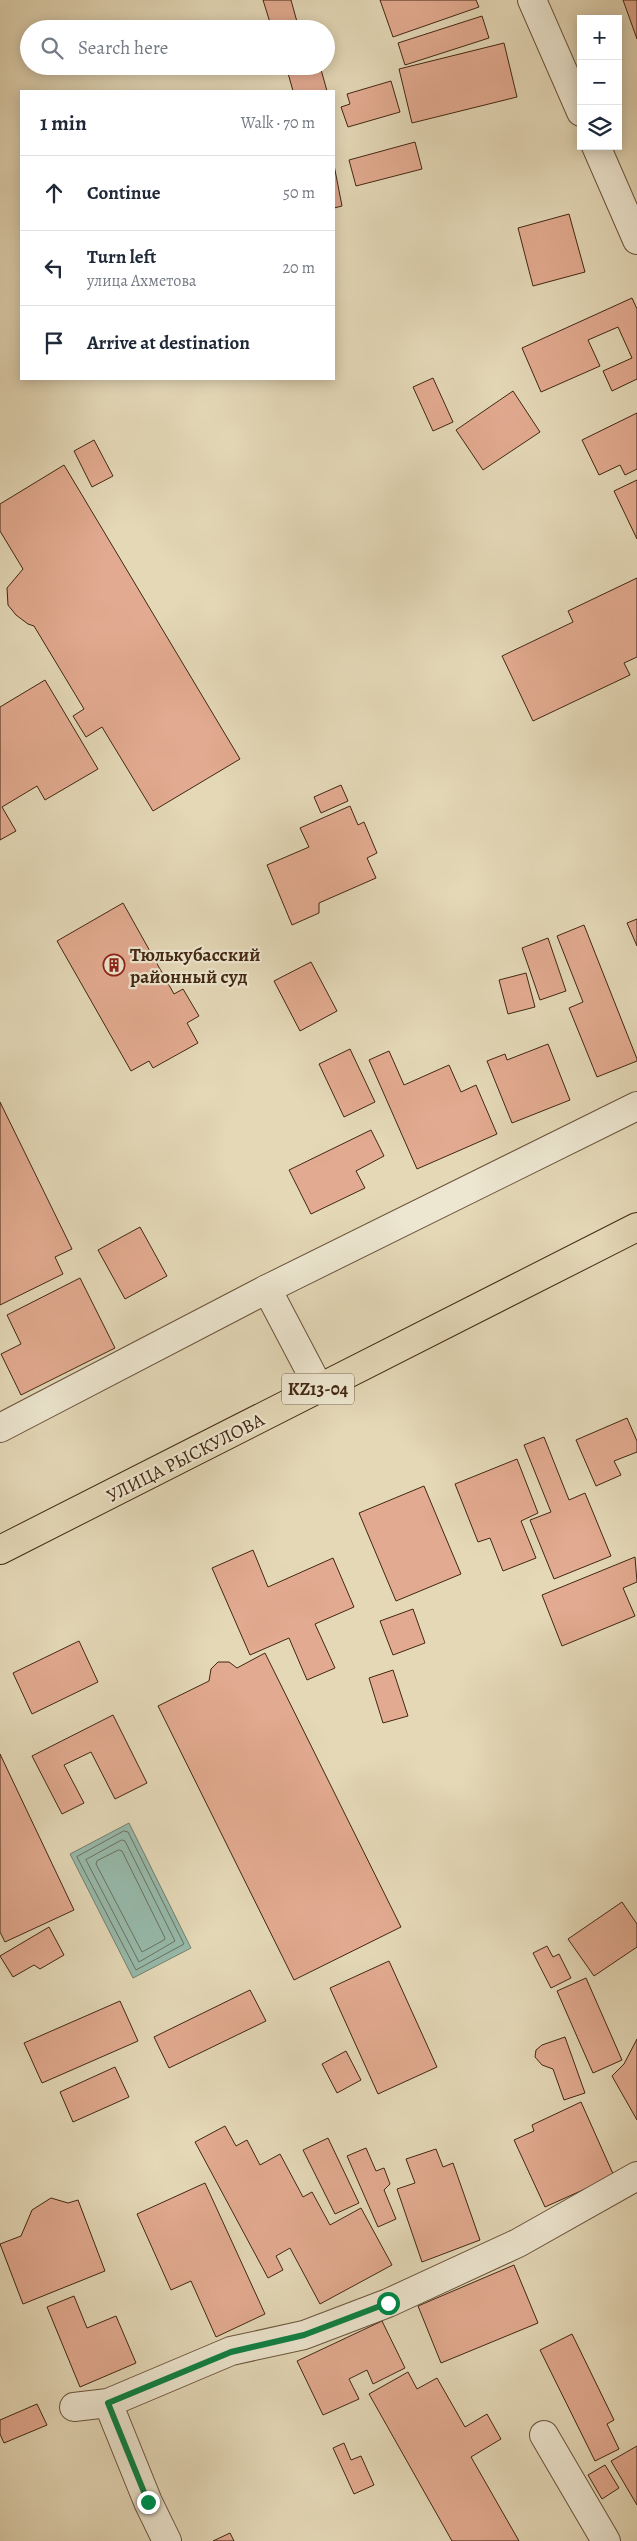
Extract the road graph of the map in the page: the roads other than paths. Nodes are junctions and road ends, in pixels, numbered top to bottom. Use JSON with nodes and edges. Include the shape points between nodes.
{"nodes":[{"id":1,"x":532,"y":0,"type":"edge"},
{"id":2,"x":578,"y":105,"type":"edge"},
{"id":3,"x":598,"y":150,"type":"edge"},
{"id":4,"x":637,"y":240,"type":"edge"},
{"id":5,"x":637,"y":1106,"type":"edge"},
{"id":6,"x":637,"y":1227,"type":"edge"},
{"id":7,"x":266,"y":1289,"type":"junction"},
{"id":8,"x":319,"y":1388,"type":"junction"},
{"id":9,"x":0,"y":1428,"type":"edge"},
{"id":10,"x":0,"y":1550,"type":"edge"},
{"id":11,"x":637,"y":2176,"type":"edge"},
{"id":12,"x":108,"y":2403,"type":"junction"},
{"id":13,"x":74,"y":2407,"type":"dead end"},
{"id":14,"x":544,"y":2435,"type":"dead end"},
{"id":15,"x":167,"y":2541,"type":"edge"},
{"id":16,"x":606,"y":2541,"type":"edge"}],
"edges":[{"from":1,"to":2,"type":"street"},
{"from":3,"to":4,"type":"street"},
{"from":5,"to":7,"type":"street"},
{"from":6,"to":8,"type":"main road","name":"УЛИЦА РЫСКУЛОВА","number":"KZ13-04"},
{"from":7,"to":8,"type":"street"},
{"from":7,"to":9,"type":"street"},
{"from":8,"to":10,"type":"main road","name":"УЛИЦА РЫСКУЛОВА","number":"KZ13-04"},
{"from":11,"to":12,"type":"street","via":[[518,2243],[388,2303],[304,2335],[231,2352]]},
{"from":12,"to":13,"type":"street"},
{"from":12,"to":15,"type":"street"},
{"from":14,"to":16,"type":"street"}]}
